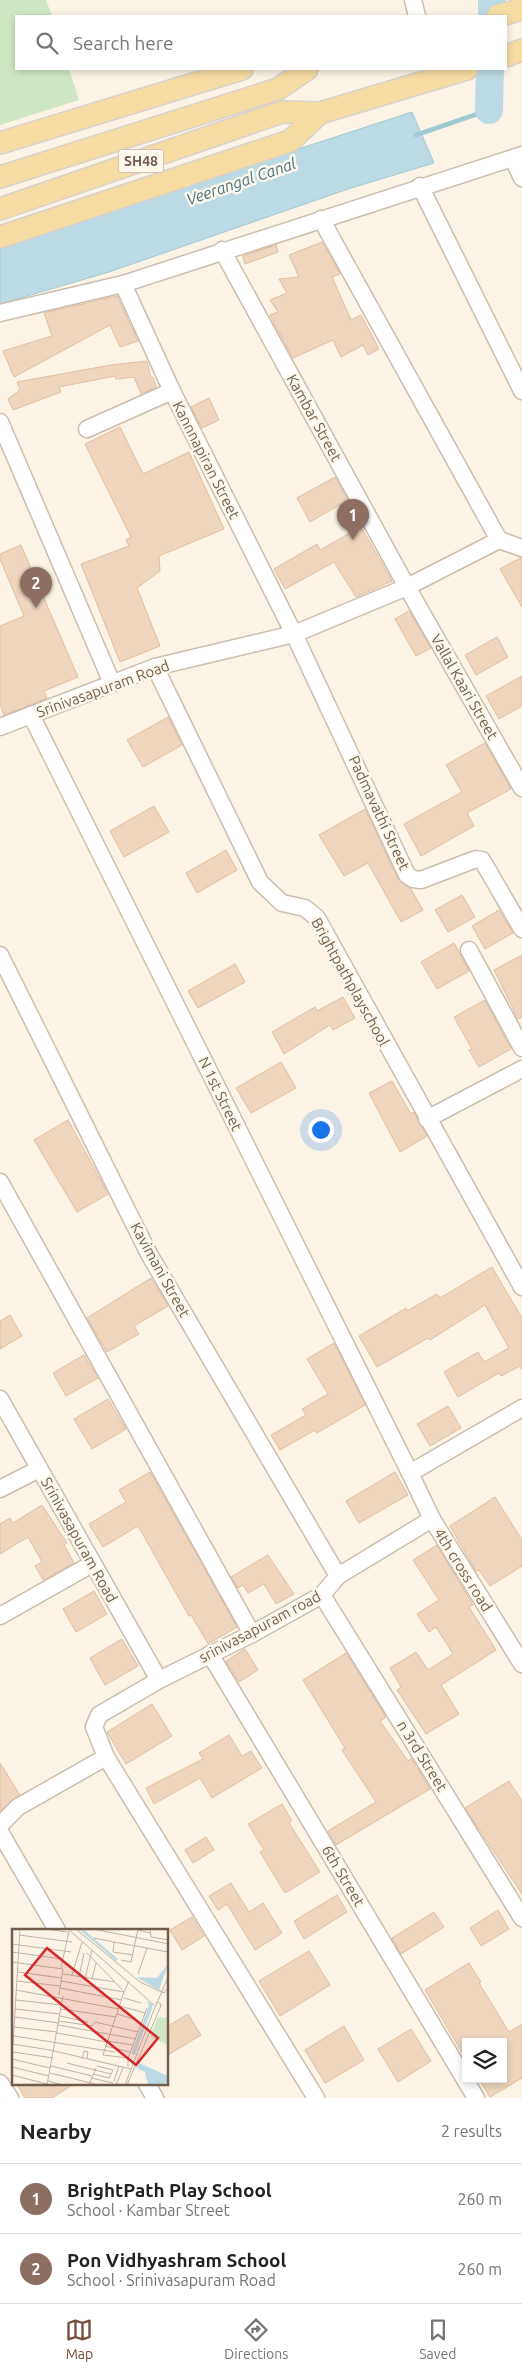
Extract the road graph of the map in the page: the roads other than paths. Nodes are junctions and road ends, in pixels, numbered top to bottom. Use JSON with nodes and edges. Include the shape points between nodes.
{"nodes":[{"id":1,"x":413,"y":0,"type":"edge"},
{"id":2,"x":522,"y":9,"type":"edge"},
{"id":3,"x":417,"y":15,"type":"edge"},
{"id":4,"x":501,"y":15,"type":"edge"},
{"id":5,"x":522,"y":50,"type":"edge"},
{"id":6,"x":507,"y":56,"type":"edge"},
{"id":7,"x":239,"y":70,"type":"edge"},
{"id":8,"x":306,"y":70,"type":"edge"},
{"id":9,"x":464,"y":70,"type":"edge"},
{"id":10,"x":320,"y":113,"type":"junction"},
{"id":11,"x":0,"y":143,"type":"edge"},
{"id":12,"x":518,"y":157,"type":"edge"},
{"id":13,"x":0,"y":177,"type":"edge"},
{"id":14,"x":522,"y":178,"type":"edge"},
{"id":15,"x":420,"y":186,"type":"junction"},
{"id":16,"x":0,"y":209,"type":"edge"},
{"id":17,"x":321,"y":219,"type":"junction"},
{"id":18,"x":0,"y":236,"type":"edge"},
{"id":19,"x":222,"y":250,"type":"junction"},
{"id":20,"x":123,"y":284,"type":"junction"},
{"id":21,"x":0,"y":313,"type":"edge"},
{"id":22,"x":172,"y":391,"type":"junction"},
{"id":23,"x":522,"y":392,"type":"edge"},
{"id":24,"x":0,"y":422,"type":"edge"},
{"id":25,"x":87,"y":429,"type":"dead end"},
{"id":26,"x":499,"y":540,"type":"junction"},
{"id":27,"x":522,"y":548,"type":"edge"},
{"id":28,"x":407,"y":586,"type":"junction"},
{"id":29,"x":294,"y":634,"type":"junction"},
{"id":30,"x":155,"y":667,"type":"junction"},
{"id":31,"x":112,"y":683,"type":"junction"},
{"id":32,"x":31,"y":715,"type":"junction"},
{"id":33,"x":0,"y":727,"type":"edge"},
{"id":34,"x":522,"y":788,"type":"edge"},
{"id":35,"x":522,"y":930,"type":"edge"},
{"id":36,"x":469,"y":950,"type":"dead end"},
{"id":37,"x":0,"y":955,"type":"edge"},
{"id":38,"x":522,"y":1048,"type":"edge"},
{"id":39,"x":522,"y":1069,"type":"edge"},
{"id":40,"x":427,"y":1118,"type":"junction"},
{"id":41,"x":0,"y":1182,"type":"edge"},
{"id":42,"x":522,"y":1288,"type":"edge"},
{"id":43,"x":0,"y":1399,"type":"edge"},
{"id":44,"x":522,"y":1408,"type":"edge"},
{"id":45,"x":39,"y":1469,"type":"junction"},
{"id":46,"x":410,"y":1473,"type":"junction"},
{"id":47,"x":0,"y":1489,"type":"edge"},
{"id":48,"x":432,"y":1519,"type":"junction"},
{"id":49,"x":92,"y":1564,"type":"junction"},
{"id":50,"x":338,"y":1576,"type":"junction"},
{"id":51,"x":322,"y":1595,"type":"junction"},
{"id":52,"x":0,"y":1616,"type":"edge"},
{"id":53,"x":252,"y":1634,"type":"junction"},
{"id":54,"x":210,"y":1654,"type":"junction"},
{"id":55,"x":522,"y":1664,"type":"edge"},
{"id":56,"x":159,"y":1680,"type":"junction"},
{"id":57,"x":106,"y":1757,"type":"junction"},
{"id":58,"x":0,"y":1825,"type":"edge"},
{"id":59,"x":0,"y":1832,"type":"edge"},
{"id":60,"x":522,"y":1918,"type":"edge"},
{"id":61,"x":55,"y":1929,"type":"edge"},
{"id":62,"x":0,"y":2083,"type":"edge"},
{"id":63,"x":148,"y":2086,"type":"edge"},
{"id":64,"x":10,"y":2098,"type":"edge"},
{"id":65,"x":155,"y":2098,"type":"edge"},
{"id":66,"x":316,"y":2098,"type":"edge"},
{"id":67,"x":476,"y":2098,"type":"edge"}],
"edges":[{"from":1,"to":3,"type":"street"},
{"from":2,"to":4,"type":"main road"},
{"from":5,"to":6,"type":"main road"},
{"from":7,"to":11,"type":"main road"},
{"from":8,"to":13,"type":"main road","number":"SH48","via":[[278,89]]},
{"from":9,"to":10,"type":"main road","number":"SH48"},
{"from":10,"to":16,"type":"main road","number":"SH48","via":[[282,112]]},
{"from":10,"to":18,"type":"main road","via":[[290,141]]},
{"from":12,"to":14,"type":"street"},
{"from":12,"to":15,"type":"street"},
{"from":15,"to":17,"type":"street"},
{"from":15,"to":23,"type":"street"},
{"from":17,"to":19,"type":"street"},
{"from":17,"to":26,"type":"street"},
{"from":19,"to":20,"type":"street"},
{"from":19,"to":28,"type":"street","name":"Kambar Street"},
{"from":20,"to":21,"type":"street"},
{"from":20,"to":22,"type":"street","name":"Kannnapiran Street"},
{"from":22,"to":25,"type":"street"},
{"from":22,"to":29,"type":"street","name":"Kannnapiran Street"},
{"from":24,"to":31,"type":"street"},
{"from":26,"to":27,"type":"street"},
{"from":26,"to":28,"type":"street","name":"Srinivasapuram Road"},
{"from":28,"to":29,"type":"street","name":"Srinivasapuram Road"},
{"from":28,"to":34,"type":"street","name":"Vallal Kaari Street"},
{"from":29,"to":30,"type":"street","name":"Srinivasapuram Road"},
{"from":29,"to":35,"type":"street","name":"Padmavathi Street","via":[[407,875],[413,880],[421,880],[476,859],[482,860]]},
{"from":30,"to":31,"type":"street","name":"Srinivasapuram Road"},
{"from":30,"to":40,"type":"street","name":"Brightpathplayschool","via":[[260,882],[282,903],[305,908],[317,918]]},
{"from":31,"to":32,"type":"street","name":"Srinivasapuram Road"},
{"from":32,"to":33,"type":"street","name":"Srinivasapuram Road"},
{"from":32,"to":46,"type":"street","name":"N 1st Street"},
{"from":36,"to":38,"type":"street"},
{"from":37,"to":50,"type":"street","name":"Kavimani Street","via":[[149,1254]]},
{"from":39,"to":40,"type":"street"},
{"from":40,"to":42,"type":"street","name":"Brightpathplayschool"},
{"from":41,"to":53,"type":"street"},
{"from":43,"to":45,"type":"street","name":"Srinivasapuram Road"},
{"from":44,"to":46,"type":"street"},
{"from":45,"to":47,"type":"street"},
{"from":45,"to":49,"type":"street","name":"Srinivasapuram Road"},
{"from":46,"to":48,"type":"street","name":"4th cross road"},
{"from":48,"to":50,"type":"street","name":"srinivasapuram road"},
{"from":48,"to":55,"type":"street","name":"4th cross road"},
{"from":49,"to":52,"type":"street"},
{"from":49,"to":56,"type":"street","name":"Srinivasapuram Road"},
{"from":50,"to":51,"type":"street","name":"srinivasapuram road"},
{"from":51,"to":53,"type":"street","name":"srinivasapuram road"},
{"from":51,"to":60,"type":"street","name":"n 3rd Street"},
{"from":53,"to":54,"type":"street","name":"srinivasapuram road"},
{"from":54,"to":56,"type":"street","name":"srinivasapuram road"},
{"from":54,"to":67,"type":"street","name":"6th Street"},
{"from":56,"to":57,"type":"street","name":"srinivasapuram road","via":[[99,1714],[94,1727]]},
{"from":57,"to":58,"type":"street","via":[[18,1807]]},
{"from":57,"to":66,"type":"street","name":"srinivasapuram road"},
{"from":59,"to":61,"type":"street"},
{"from":62,"to":64,"type":"street"},
{"from":63,"to":65,"type":"street"}]}
